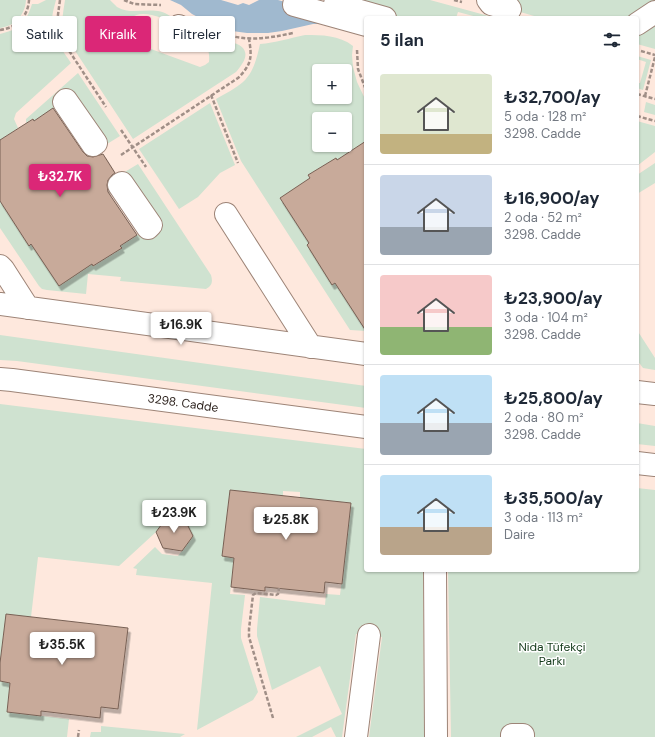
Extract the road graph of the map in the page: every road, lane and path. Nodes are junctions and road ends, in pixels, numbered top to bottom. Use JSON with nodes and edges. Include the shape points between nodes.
{"nodes":[{"id":1,"x":29,"y":0,"type":"edge"},
{"id":2,"x":60,"y":0,"type":"edge"},
{"id":3,"x":124,"y":0,"type":"edge"},
{"id":4,"x":295,"y":0,"type":"edge"},
{"id":5,"x":323,"y":0,"type":"edge"},
{"id":6,"x":331,"y":0,"type":"edge"},
{"id":7,"x":336,"y":0,"type":"edge"},
{"id":8,"x":488,"y":0,"type":"edge"},
{"id":9,"x":504,"y":0,"type":"edge"},
{"id":10,"x":166,"y":6,"type":"dead end"},
{"id":11,"x":655,"y":12,"type":"edge"},
{"id":12,"x":378,"y":16,"type":"edge"},
{"id":13,"x":639,"y":23,"type":"edge"},
{"id":14,"x":364,"y":24,"type":"edge"},
{"id":15,"x":655,"y":26,"type":"edge"},
{"id":16,"x":0,"y":30,"type":"edge"},
{"id":17,"x":298,"y":32,"type":"dead end"},
{"id":18,"x":639,"y":36,"type":"edge"},
{"id":19,"x":235,"y":38,"type":"edge"},
{"id":20,"x":249,"y":39,"type":"junction"},
{"id":21,"x":357,"y":48,"type":"dead end"},
{"id":22,"x":639,"y":51,"type":"edge"},
{"id":23,"x":655,"y":56,"type":"edge"},
{"id":24,"x":364,"y":85,"type":"edge"},
{"id":25,"x":211,"y":95,"type":"junction"},
{"id":26,"x":639,"y":95,"type":"edge"},
{"id":27,"x":644,"y":96,"type":"junction"},
{"id":28,"x":655,"y":99,"type":"edge"},
{"id":29,"x":110,"y":113,"type":"dead end"},
{"id":30,"x":639,"y":117,"type":"edge"},
{"id":31,"x":655,"y":121,"type":"edge"},
{"id":32,"x":119,"y":127,"type":"dead end"},
{"id":33,"x":132,"y":147,"type":"junction"},
{"id":34,"x":120,"y":155,"type":"dead end"},
{"id":35,"x":238,"y":163,"type":"dead end"},
{"id":36,"x":149,"y":172,"type":"dead end"},
{"id":37,"x":226,"y":214,"type":"dead end"},
{"id":38,"x":0,"y":266,"type":"edge"},
{"id":39,"x":0,"y":304,"type":"edge"},
{"id":40,"x":28,"y":308,"type":"junction"},
{"id":41,"x":311,"y":347,"type":"junction"},
{"id":42,"x":364,"y":354,"type":"edge"},
{"id":43,"x":0,"y":379,"type":"edge"},
{"id":44,"x":639,"y":392,"type":"edge"},
{"id":45,"x":655,"y":394,"type":"edge"},
{"id":46,"x":364,"y":427,"type":"edge"},
{"id":47,"x":639,"y":463,"type":"edge"},
{"id":48,"x":655,"y":465,"type":"edge"},
{"id":49,"x":436,"y":572,"type":"edge"},
{"id":50,"x":279,"y":588,"type":"dead end"},
{"id":51,"x":369,"y":635,"type":"dead end"},
{"id":52,"x":273,"y":718,"type":"dead end"},
{"id":53,"x":79,"y":730,"type":"dead end"},
{"id":54,"x":78,"y":737,"type":"edge"},
{"id":55,"x":356,"y":737,"type":"edge"},
{"id":56,"x":436,"y":737,"type":"edge"},
{"id":57,"x":512,"y":737,"type":"edge"},
{"id":58,"x":524,"y":737,"type":"edge"}],
"edges":[{"from":1,"to":16,"type":"path","via":[[22,19],[15,25]]},
{"from":2,"to":29,"type":"path","via":[[57,26],[62,40]]},
{"from":3,"to":10,"type":"path","via":[[134,4]]},
{"from":4,"to":14,"type":"street","via":[[294,4]]},
{"from":5,"to":6,"type":"street"},
{"from":7,"to":12,"type":"street","via":[[336,4]]},
{"from":8,"to":9,"type":"street","via":[[491,4],[510,10]]},
{"from":11,"to":13,"type":"street"},
{"from":15,"to":18,"type":"street"},
{"from":17,"to":20,"type":"path"},
{"from":19,"to":20,"type":"path"},
{"from":20,"to":25,"type":"path","via":[[250,62],[245,71]]},
{"from":21,"to":24,"type":"path","via":[[358,69]]},
{"from":22,"to":23,"type":"path"},
{"from":23,"to":27,"type":"path"},
{"from":25,"to":33,"type":"path"},
{"from":25,"to":35,"type":"path"},
{"from":26,"to":27,"type":"path"},
{"from":27,"to":28,"type":"path"},
{"from":30,"to":31,"type":"path"},
{"from":32,"to":33,"type":"path"},
{"from":33,"to":34,"type":"path"},
{"from":33,"to":36,"type":"path"},
{"from":37,"to":41,"type":"street"},
{"from":38,"to":40,"type":"street"},
{"from":39,"to":40,"type":"street"},
{"from":40,"to":41,"type":"street"},
{"from":41,"to":42,"type":"street"},
{"from":43,"to":46,"type":"street","name":"3298. Cadde"},
{"from":44,"to":45,"type":"street"},
{"from":47,"to":48,"type":"street"},
{"from":49,"to":56,"type":"street"},
{"from":50,"to":52,"type":"path","via":[[276,595],[253,595],[249,629],[249,637]]},
{"from":51,"to":55,"type":"street"},
{"from":53,"to":54,"type":"path"},
{"from":57,"to":58,"type":"street"}]}
